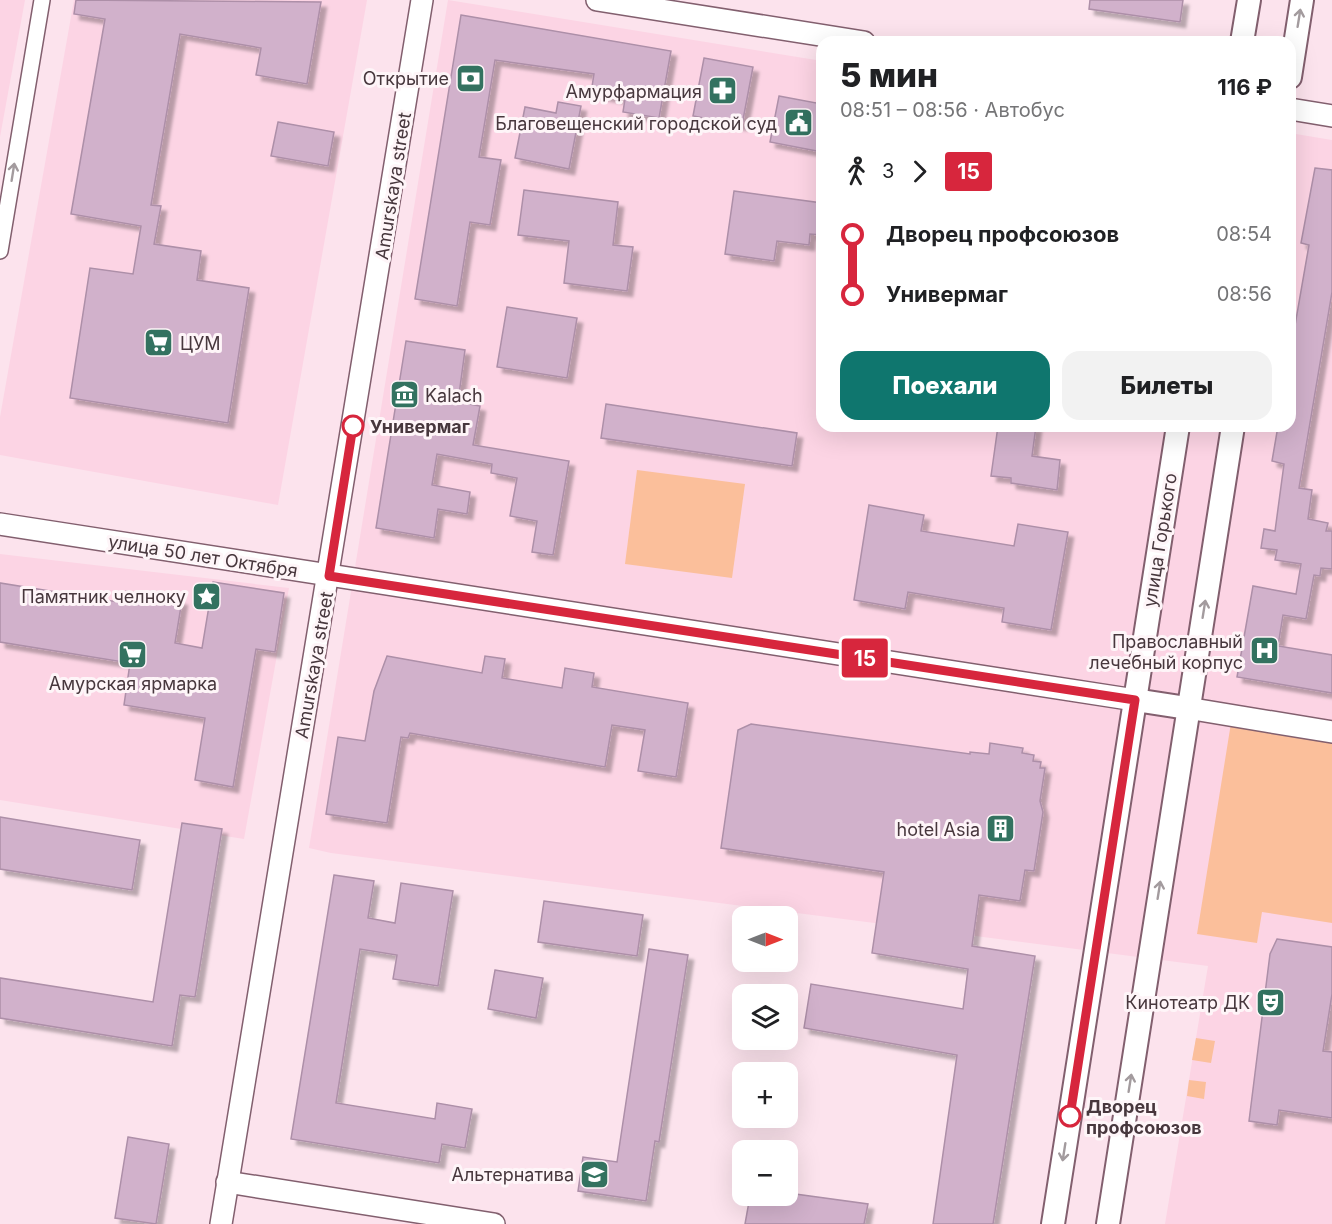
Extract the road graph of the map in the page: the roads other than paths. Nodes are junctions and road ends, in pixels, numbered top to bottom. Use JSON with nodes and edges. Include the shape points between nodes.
{"nodes":[{"id":1,"x":42,"y":0,"type":"edge"},
{"id":2,"x":422,"y":0,"type":"edge"},
{"id":3,"x":597,"y":0,"type":"edge"},
{"id":4,"x":1249,"y":0,"type":"edge"},
{"id":5,"x":1302,"y":0,"type":"edge"},
{"id":6,"x":826,"y":36,"type":"edge"},
{"id":7,"x":1243,"y":36,"type":"edge"},
{"id":8,"x":1296,"y":38,"type":"edge"},
{"id":9,"x":1296,"y":110,"type":"edge"},
{"id":10,"x":1332,"y":116,"type":"edge"},
{"id":11,"x":0,"y":251,"type":"edge"},
{"id":12,"x":1177,"y":432,"type":"edge"},
{"id":13,"x":1232,"y":432,"type":"edge"},
{"id":14,"x":0,"y":524,"type":"edge"},
{"id":15,"x":329,"y":576,"type":"junction"},
{"id":16,"x":1135,"y":700,"type":"junction"},
{"id":17,"x":1187,"y":708,"type":"junction"},
{"id":18,"x":1332,"y":732,"type":"edge"},
{"id":19,"x":227,"y":1182,"type":"junction"},
{"id":20,"x":221,"y":1224,"type":"edge"},
{"id":21,"x":494,"y":1224,"type":"edge"},
{"id":22,"x":1053,"y":1224,"type":"edge"},
{"id":23,"x":1108,"y":1224,"type":"edge"}],
"edges":[{"from":11,"to":1,"type":"street","one_way":true},
{"from":2,"to":15,"type":"street","name":"Amurskaya street"},
{"from":3,"to":6,"type":"street"},
{"from":4,"to":7,"type":"main road"},
{"from":8,"to":5,"type":"main road","one_way":true},
{"from":9,"to":10,"type":"street"},
{"from":12,"to":16,"type":"main road","name":"улица Горького"},
{"from":17,"to":13,"type":"main road","one_way":true},
{"from":14,"to":15,"type":"street","name":"улица 50 лет Октября"},
{"from":15,"to":16,"type":"street","name":"улица 50 лет Октября"},
{"from":15,"to":19,"type":"street","name":"Amurskaya street"},
{"from":16,"to":17,"type":"main road","name":"улица 50 лет Октября"},
{"from":16,"to":22,"type":"main road","name":"улица Горького","one_way":true},
{"from":17,"to":18,"type":"street","name":"улица 50 лет Октября"},
{"from":23,"to":17,"type":"main road","one_way":true},
{"from":19,"to":20,"type":"street","name":"Amurskaya street"},
{"from":19,"to":21,"type":"street"}]}
